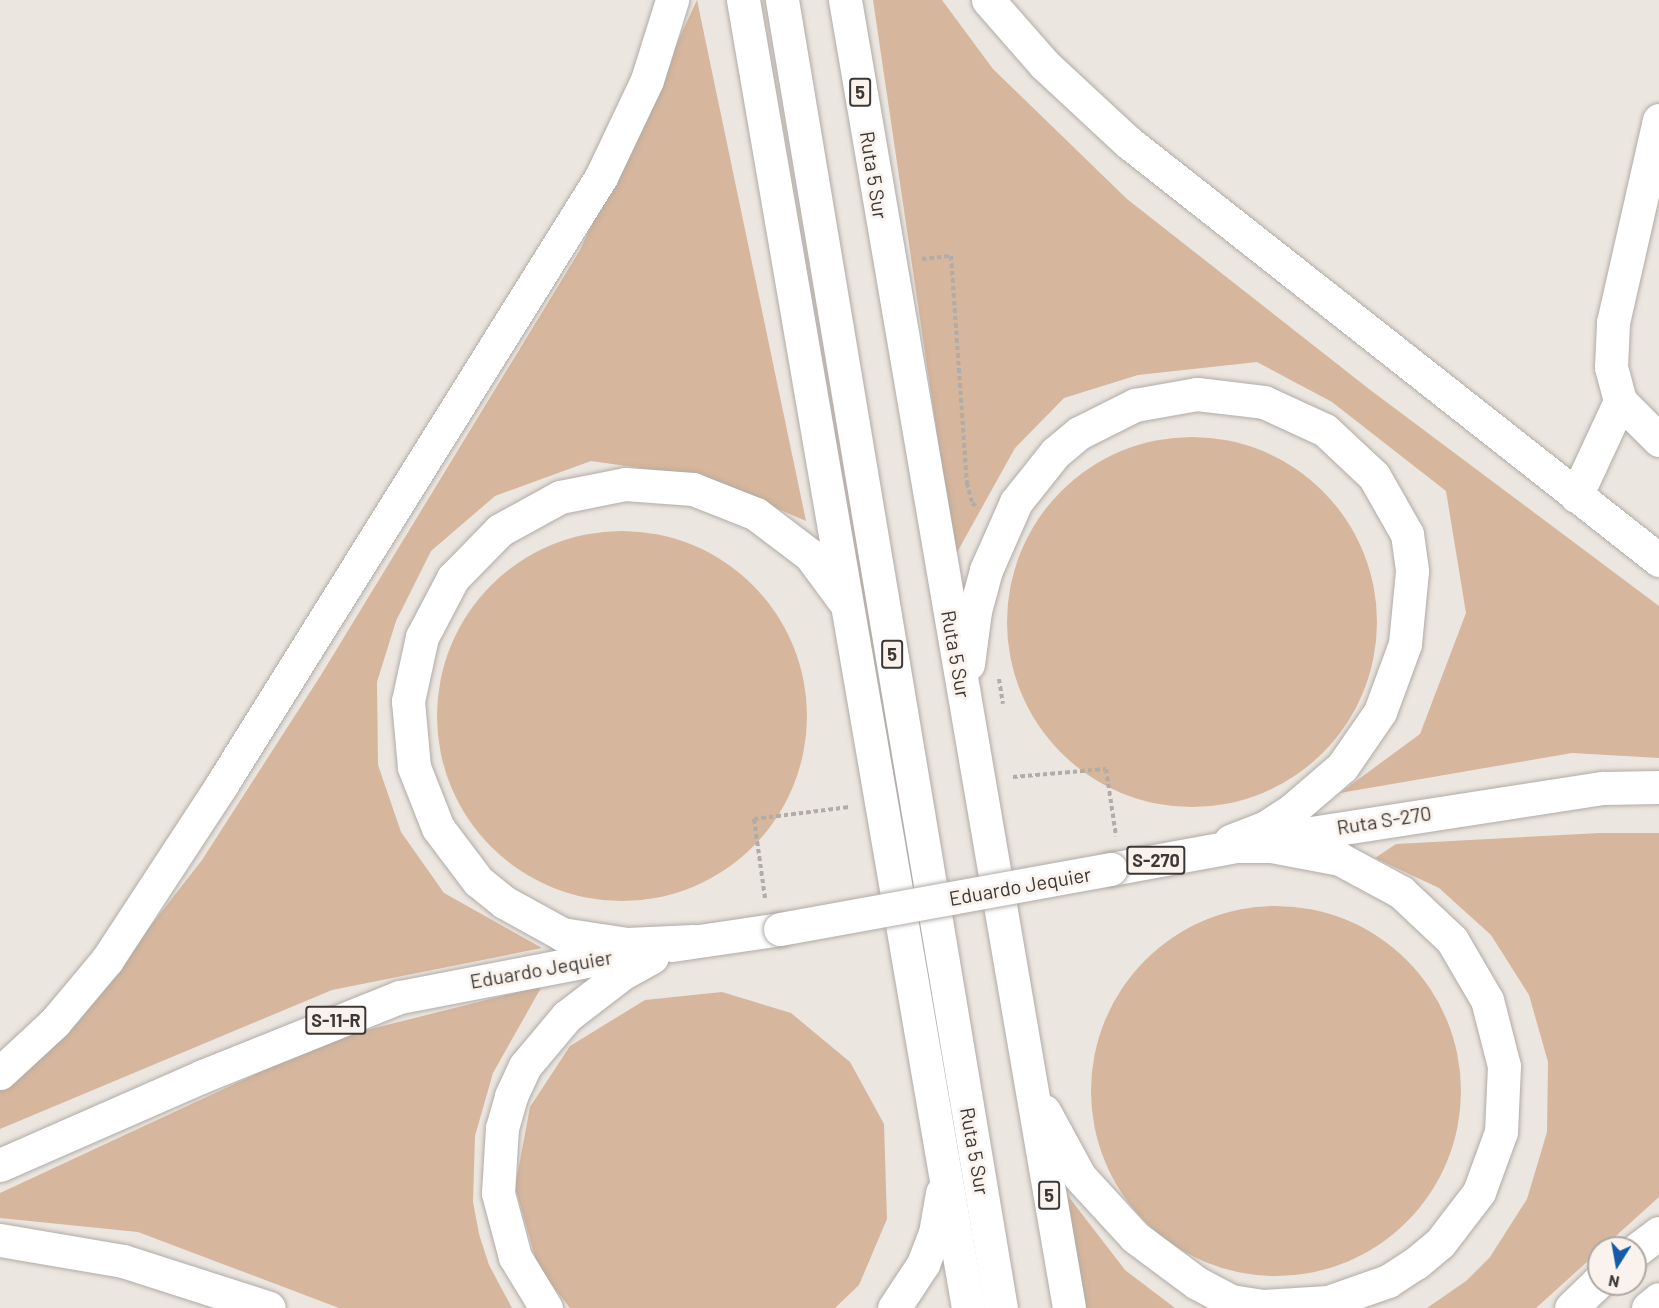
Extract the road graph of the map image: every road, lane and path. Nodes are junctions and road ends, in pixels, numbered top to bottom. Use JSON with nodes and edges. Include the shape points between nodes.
{"nodes":[{"id":1,"x":672,"y":0,"type":"edge"},
{"id":2,"x":743,"y":0,"type":"edge"},
{"id":3,"x":782,"y":0,"type":"edge"},
{"id":4,"x":845,"y":0,"type":"edge"},
{"id":5,"x":988,"y":0,"type":"edge"},
{"id":6,"x":1659,"y":120,"type":"edge"},
{"id":7,"x":1620,"y":401,"type":"junction"},
{"id":8,"x":1659,"y":440,"type":"edge"},
{"id":9,"x":1576,"y":496,"type":"junction"},
{"id":10,"x":1659,"y":560,"type":"edge"},
{"id":11,"x":849,"y":610,"type":"junction"},
{"id":12,"x":968,"y":720,"type":"junction"},
{"id":13,"x":1106,"y":769,"type":"dead end"},
{"id":14,"x":1659,"y":787,"type":"edge"},
{"id":15,"x":883,"y":802,"type":"junction"},
{"id":16,"x":1115,"y":830,"type":"dead end"},
{"id":17,"x":1201,"y":852,"type":"junction"},
{"id":18,"x":1111,"y":869,"type":"joint"},
{"id":19,"x":764,"y":892,"type":"dead end"},
{"id":20,"x":693,"y":942,"type":"junction"},
{"id":21,"x":0,"y":1073,"type":"edge"},
{"id":22,"x":1029,"y":1081,"type":"junction"},
{"id":23,"x":944,"y":1158,"type":"junction"},
{"id":24,"x":0,"y":1165,"type":"edge"},
{"id":25,"x":0,"y":1239,"type":"edge"},
{"id":26,"x":1587,"y":1292,"type":"edge"},
{"id":27,"x":1659,"y":1299,"type":"edge"},
{"id":28,"x":269,"y":1308,"type":"edge"},
{"id":29,"x":546,"y":1308,"type":"edge"},
{"id":30,"x":894,"y":1308,"type":"edge"},
{"id":31,"x":968,"y":1308,"type":"edge"},
{"id":32,"x":1001,"y":1308,"type":"edge"},
{"id":33,"x":1069,"y":1308,"type":"edge"},
{"id":34,"x":1570,"y":1308,"type":"edge"},
{"id":35,"x":1647,"y":1308,"type":"edge"}],
"edges":[{"from":1,"to":21,"type":"main road","via":[[647,80],[601,177],[222,784],[107,960],[55,1022]]},
{"from":2,"to":11,"type":"main road"},
{"from":3,"to":32,"type":"main road","name":"Ruta 5 Sur","number":"5"},
{"from":4,"to":12,"type":"main road","name":"Ruta 5 Sur","number":"5"},
{"from":5,"to":9,"type":"main road","via":[[1046,65],[1128,142]]},
{"from":6,"to":7,"type":"main road","via":[[1613,323],[1611,368]]},
{"from":7,"to":8,"type":"main road"},
{"from":7,"to":9,"type":"main road"},
{"from":9,"to":10,"type":"main road"},
{"from":11,"to":15,"type":"main road"},
{"from":11,"to":20,"type":"main road","via":[[810,555],[785,532],[726,499],[660,483],[592,488],[529,512],[475,552],[435,606],[413,668],[409,734],[424,799],[456,856],[504,902],[562,934],[627,944]]},
{"from":12,"to":17,"type":"main road","via":[[969,647],[987,570],[1016,502],[1055,453],[1106,417],[1166,397],[1231,396],[1264,402],[1305,419],[1351,451],[1374,476],[1407,534],[1412,580],[1405,644],[1380,712],[1342,767],[1318,790],[1273,822]]},
{"from":12,"to":22,"type":"main road","name":"Ruta 5 Sur","number":"5"},
{"from":13,"to":16,"type":"path"},
{"from":14,"to":17,"type":"main road","name":"Ruta S-270","number":"S-270","via":[[1603,788],[1460,808]]},
{"from":15,"to":19,"type":"path","via":[[754,819]]},
{"from":15,"to":23,"type":"main road"},
{"from":17,"to":18,"type":"main road","name":"Ruta S-270","number":"S-270"},
{"from":17,"to":22,"type":"main road","via":[[1271,846],[1340,859],[1401,892],[1452,940],[1487,1000],[1504,1066],[1506,1100],[1492,1163],[1461,1218],[1416,1263],[1359,1294],[1295,1307],[1231,1301],[1165,1261],[1107,1210],[1080,1177]]},
{"from":18,"to":20,"type":"main road","name":"Eduardo Jequier","number":"S-11-R","bridge":true},
{"from":20,"to":24,"type":"main road","name":"Eduardo Jequier","number":"S-11-R","via":[[400,997],[203,1076]]},
{"from":20,"to":29,"type":"main road","via":[[623,973],[575,1009],[525,1066],[511,1096],[502,1128],[498,1193],[515,1257]]},
{"from":22,"to":33,"type":"main road","name":"Ruta 5 Sur","number":"5"},
{"from":23,"to":30,"type":"main road","via":[[942,1201],[935,1233],[923,1264]]},
{"from":23,"to":31,"type":"main road"},
{"from":25,"to":28,"type":"main road","via":[[123,1261]]},
{"from":26,"to":34,"type":"main road"},
{"from":27,"to":35,"type":"main road"}]}
